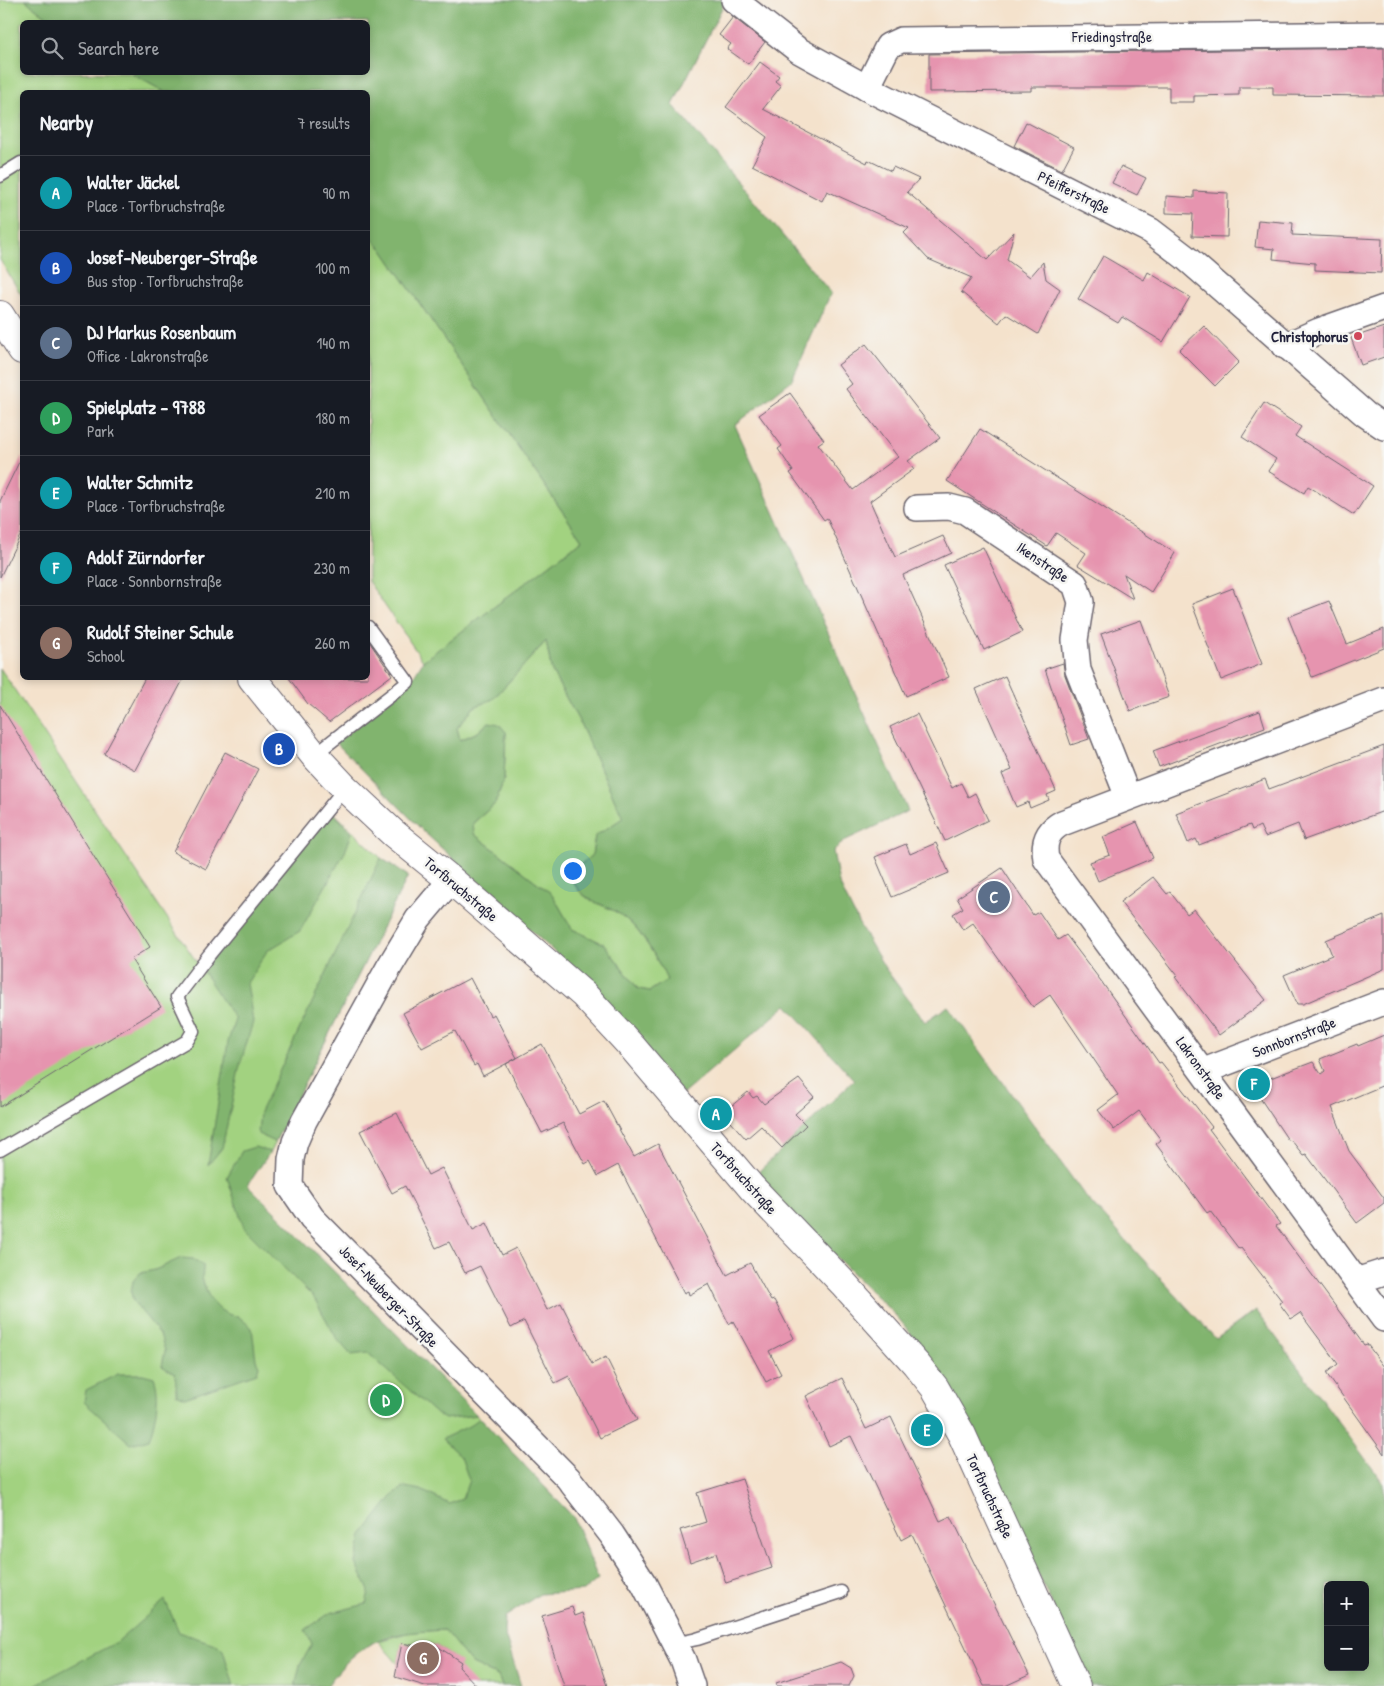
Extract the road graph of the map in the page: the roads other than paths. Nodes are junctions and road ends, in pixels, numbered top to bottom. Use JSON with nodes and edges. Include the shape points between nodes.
{"nodes":[{"id":1,"x":734,"y":0,"type":"edge"},
{"id":2,"x":1384,"y":34,"type":"edge"},
{"id":3,"x":867,"y":88,"type":"junction"},
{"id":4,"x":20,"y":164,"type":"edge"},
{"id":5,"x":0,"y":176,"type":"edge"},
{"id":6,"x":1384,"y":308,"type":"edge"},
{"id":7,"x":0,"y":315,"type":"edge"},
{"id":8,"x":1285,"y":346,"type":"junction"},
{"id":9,"x":20,"y":347,"type":"edge"},
{"id":10,"x":1384,"y":427,"type":"edge"},
{"id":11,"x":917,"y":508,"type":"dead end"},
{"id":12,"x":370,"y":630,"type":"edge"},
{"id":13,"x":254,"y":680,"type":"edge"},
{"id":14,"x":1384,"y":700,"type":"edge"},
{"id":15,"x":314,"y":755,"type":"junction"},
{"id":16,"x":345,"y":788,"type":"junction"},
{"id":17,"x":1128,"y":797,"type":"junction"},
{"id":18,"x":451,"y":880,"type":"junction"},
{"id":19,"x":1384,"y":1002,"type":"edge"},
{"id":20,"x":1204,"y":1071,"type":"junction"},
{"id":21,"x":0,"y":1150,"type":"edge"},
{"id":22,"x":1384,"y":1272,"type":"edge"},
{"id":23,"x":1356,"y":1281,"type":"junction"},
{"id":24,"x":1384,"y":1319,"type":"edge"},
{"id":25,"x":841,"y":1592,"type":"dead end"},
{"id":26,"x":674,"y":1644,"type":"junction"},
{"id":27,"x":692,"y":1686,"type":"edge"},
{"id":28,"x":1076,"y":1686,"type":"edge"}],
"edges":[{"from":1,"to":3,"type":"street","name":"Pfeifferstraße","via":[[798,50]]},
{"from":2,"to":3,"type":"street","name":"Friedingstraße","via":[[901,40],[888,46]]},
{"from":3,"to":8,"type":"street","name":"Pfeifferstraße","via":[[1151,231]]},
{"from":4,"to":5,"type":"lane"},
{"from":6,"to":8,"type":"street"},
{"from":7,"to":9,"type":"main road"},
{"from":8,"to":10,"type":"street","name":"Pfeifferstraße"},
{"from":11,"to":17,"type":"street","name":"Ikenstraße","via":[[949,507],[965,511],[1075,584],[1081,602],[1075,640],[1078,670]]},
{"from":12,"to":15,"type":"lane","via":[[408,682]]},
{"from":13,"to":15,"type":"main road","name":"Torfbruchstraße"},
{"from":14,"to":17,"type":"street"},
{"from":15,"to":16,"type":"main road","name":"Torfbruchstraße"},
{"from":16,"to":18,"type":"main road","name":"Torfbruchstraße","via":[[393,833]]},
{"from":16,"to":21,"type":"lane","via":[[177,997],[192,1031],[187,1041]]},
{"from":17,"to":20,"type":"street","name":"Lakronstraße","via":[[1052,828],[1044,846],[1046,859]]},
{"from":18,"to":26,"type":"street","name":"Josef-Neuberger-Straße","via":[[413,927],[304,1121],[291,1159],[290,1186],[312,1218],[568,1478],[612,1535],[644,1584]]},
{"from":18,"to":28,"type":"main road","name":"Torfbruchstraße","via":[[584,995],[634,1048],[752,1188],[850,1289],[935,1388],[962,1435]]},
{"from":19,"to":20,"type":"street","name":"Sonnbornstraße"},
{"from":20,"to":23,"type":"street","name":"Lakronstraße"},
{"from":22,"to":23,"type":"street"},
{"from":23,"to":24,"type":"street","name":"Lakronstraße"},
{"from":25,"to":26,"type":"lane"},
{"from":26,"to":27,"type":"street","name":"Josef-Neuberger-Straße"}]}
